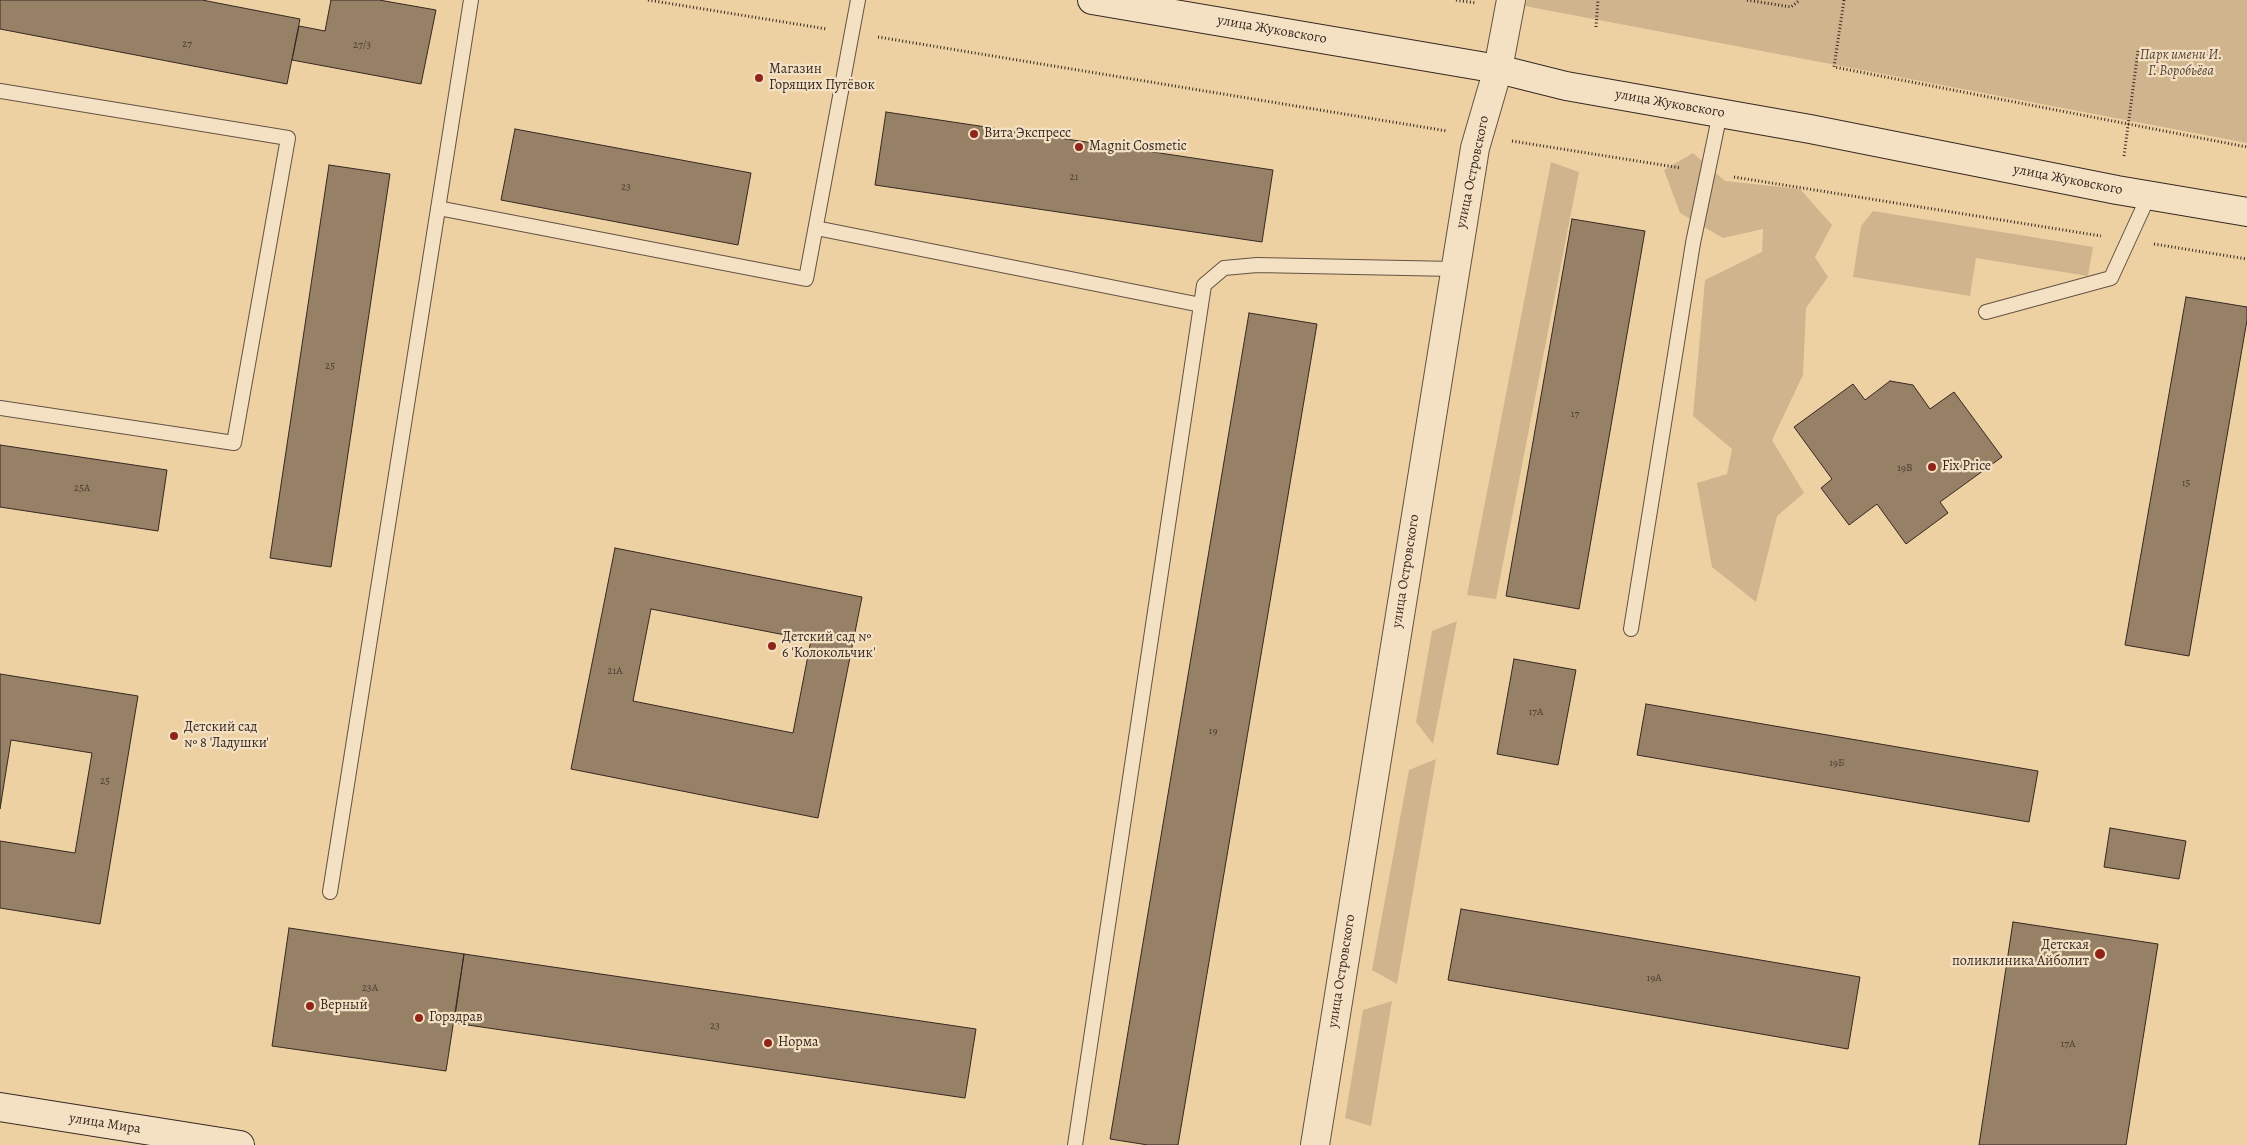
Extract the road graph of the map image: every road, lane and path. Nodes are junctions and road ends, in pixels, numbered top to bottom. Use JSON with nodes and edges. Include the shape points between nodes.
{"nodes":[{"id":1,"x":471,"y":0,"type":"edge"},
{"id":2,"x":858,"y":0,"type":"edge"},
{"id":3,"x":1092,"y":0,"type":"edge"},
{"id":4,"x":1456,"y":0,"type":"edge"},
{"id":5,"x":1511,"y":0,"type":"edge"},
{"id":6,"x":1598,"y":0,"type":"edge"},
{"id":7,"x":1747,"y":0,"type":"edge"},
{"id":8,"x":1775,"y":0,"type":"edge"},
{"id":9,"x":1800,"y":0,"type":"edge"},
{"id":10,"x":1844,"y":0,"type":"edge"},
{"id":11,"x":1476,"y":3,"type":"dead end"},
{"id":12,"x":1774,"y":5,"type":"junction"},
{"id":13,"x":1596,"y":27,"type":"dead end"},
{"id":14,"x":2138,"y":51,"type":"dead end"},
{"id":15,"x":1498,"y":69,"type":"junction"},
{"id":16,"x":0,"y":92,"type":"edge"},
{"id":17,"x":1720,"y":112,"type":"junction"},
{"id":18,"x":2128,"y":125,"type":"junction"},
{"id":19,"x":2247,"y":147,"type":"edge"},
{"id":20,"x":2124,"y":156,"type":"dead end"},
{"id":21,"x":2149,"y":195,"type":"junction"},
{"id":22,"x":438,"y":208,"type":"junction"},
{"id":23,"x":2247,"y":212,"type":"edge"},
{"id":24,"x":816,"y":228,"type":"junction"},
{"id":25,"x":1454,"y":269,"type":"junction"},
{"id":26,"x":1201,"y":306,"type":"junction"},
{"id":27,"x":1986,"y":312,"type":"dead end"},
{"id":28,"x":0,"y":408,"type":"edge"},
{"id":29,"x":1631,"y":629,"type":"dead end"},
{"id":30,"x":330,"y":892,"type":"dead end"},
{"id":31,"x":0,"y":1107,"type":"edge"},
{"id":32,"x":240,"y":1145,"type":"edge"},
{"id":33,"x":1075,"y":1145,"type":"edge"},
{"id":34,"x":1315,"y":1145,"type":"edge"}],
"edges":[{"from":1,"to":22,"type":"lane"},
{"from":2,"to":24,"type":"lane"},
{"from":3,"to":15,"type":"street","name":"улица Жуковского"},
{"from":4,"to":11,"type":"path"},
{"from":5,"to":15,"type":"street","name":"улица Островского"},
{"from":6,"to":13,"type":"path"},
{"from":7,"to":12,"type":"path"},
{"from":8,"to":12,"type":"path"},
{"from":9,"to":12,"type":"path","via":[[1791,7]]},
{"from":10,"to":18,"type":"path","via":[[1834,67]]},
{"from":14,"to":18,"type":"path"},
{"from":15,"to":17,"type":"street","name":"улица Жуковского","via":[[1566,86]]},
{"from":15,"to":25,"type":"street","name":"улица Островского","via":[[1475,148]]},
{"from":16,"to":28,"type":"lane","via":[[288,138],[234,443]]},
{"from":17,"to":21,"type":"street","name":"улица Жуковского"},
{"from":17,"to":29,"type":"lane","via":[[1692,243]]},
{"from":18,"to":19,"type":"path"},
{"from":18,"to":20,"type":"path"},
{"from":21,"to":23,"type":"street","name":"улица Жуковского"},
{"from":21,"to":27,"type":"lane","via":[[2111,278]]},
{"from":22,"to":24,"type":"lane","via":[[806,279]]},
{"from":22,"to":30,"type":"lane"},
{"from":24,"to":26,"type":"lane"},
{"from":25,"to":26,"type":"lane","via":[[1257,265],[1224,268],[1204,285]]},
{"from":25,"to":34,"type":"street","name":"улица Островского"},
{"from":26,"to":33,"type":"lane"},
{"from":31,"to":32,"type":"street","name":"улица Мира"}]}
